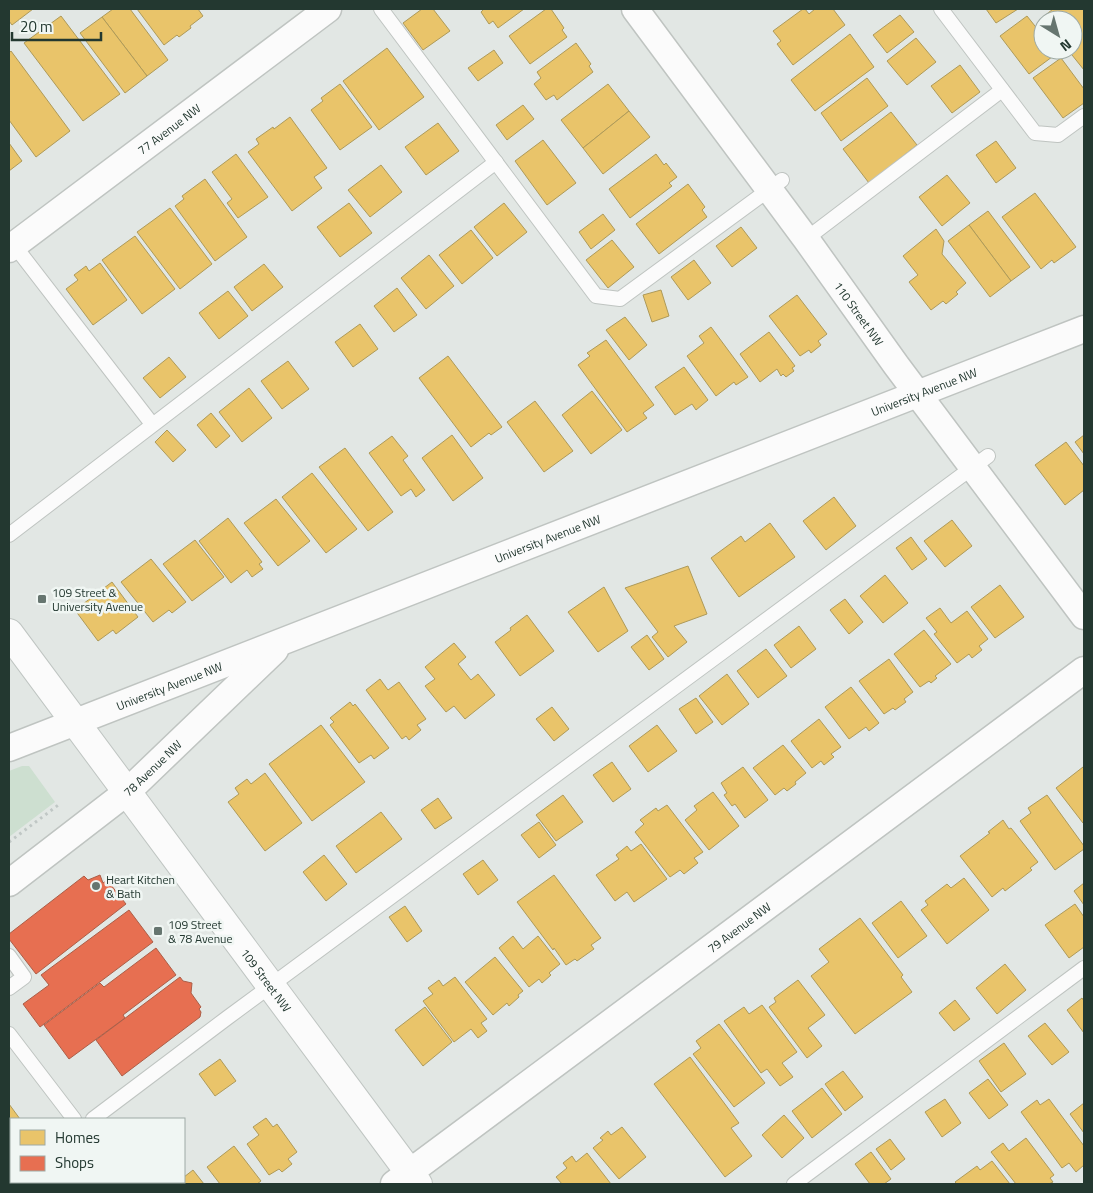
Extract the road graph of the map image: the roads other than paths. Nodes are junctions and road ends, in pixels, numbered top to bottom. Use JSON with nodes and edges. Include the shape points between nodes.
{"nodes":[{"id":1,"x":328,"y":9,"type":"edge"},
{"id":2,"x":381,"y":9,"type":"edge"},
{"id":3,"x":635,"y":9,"type":"edge"},
{"id":4,"x":941,"y":9,"type":"edge"},
{"id":5,"x":1002,"y":90,"type":"junction"},
{"id":6,"x":1084,"y":116,"type":"edge"},
{"id":7,"x":496,"y":162,"type":"junction"},
{"id":8,"x":776,"y":185,"type":"junction"},
{"id":9,"x":806,"y":239,"type":"junction"},
{"id":10,"x":12,"y":247,"type":"edge"},
{"id":11,"x":1084,"y":329,"type":"edge"},
{"id":12,"x":918,"y":394,"type":"junction"},
{"id":13,"x":152,"y":424,"type":"junction"},
{"id":14,"x":981,"y":462,"type":"junction"},
{"id":15,"x":9,"y":535,"type":"edge"},
{"id":16,"x":1084,"y":616,"type":"edge"},
{"id":17,"x":9,"y":633,"type":"edge"},
{"id":18,"x":284,"y":641,"type":"junction"},
{"id":19,"x":1084,"y":670,"type":"edge"},
{"id":20,"x":76,"y":723,"type":"junction"},
{"id":21,"x":9,"y":748,"type":"edge"},
{"id":22,"x":127,"y":792,"type":"junction"},
{"id":23,"x":9,"y":883,"type":"edge"},
{"id":24,"x":9,"y":956,"type":"edge"},
{"id":25,"x":1084,"y":968,"type":"edge"},
{"id":26,"x":272,"y":986,"type":"junction"},
{"id":27,"x":9,"y":988,"type":"edge"},
{"id":28,"x":9,"y":1034,"type":"edge"},
{"id":29,"x":73,"y":1118,"type":"edge"},
{"id":30,"x":94,"y":1118,"type":"edge"},
{"id":31,"x":407,"y":1180,"type":"edge"},
{"id":32,"x":794,"y":1184,"type":"edge"}],
"edges":[{"from":1,"to":10,"type":"street","name":"77 Avenue NW"},
{"from":2,"to":7,"type":"lane"},
{"from":3,"to":8,"type":"street","name":"110 Street NW"},
{"from":4,"to":5,"type":"lane"},
{"from":5,"to":6,"type":"lane","via":[[1035,133],[1058,135]]},
{"from":5,"to":9,"type":"lane"},
{"from":7,"to":8,"type":"lane","via":[[596,296],[620,299]]},
{"from":7,"to":13,"type":"lane"},
{"from":8,"to":9,"type":"street","name":"110 Street NW"},
{"from":9,"to":12,"type":"street","name":"110 Street NW"},
{"from":10,"to":13,"type":"lane"},
{"from":11,"to":12,"type":"street","name":"University Avenue NW"},
{"from":12,"to":14,"type":"street","name":"110 Street NW"},
{"from":12,"to":18,"type":"street","name":"University Avenue NW"},
{"from":13,"to":15,"type":"lane"},
{"from":14,"to":16,"type":"street","name":"110 Street NW"},
{"from":14,"to":26,"type":"lane"},
{"from":17,"to":20,"type":"main road","name":"109 Street NW"},
{"from":18,"to":20,"type":"street","name":"University Avenue NW"},
{"from":18,"to":22,"type":"street","name":"78 Avenue NW"},
{"from":19,"to":31,"type":"street","name":"79 Avenue NW"},
{"from":20,"to":21,"type":"street","name":"University Avenue NW"},
{"from":20,"to":22,"type":"main road","name":"109 Street NW"},
{"from":22,"to":23,"type":"street","name":"78 Avenue NW"},
{"from":22,"to":26,"type":"main road","name":"109 Street NW"},
{"from":24,"to":27,"type":"lane","via":[[24,976]]},
{"from":25,"to":32,"type":"lane"},
{"from":26,"to":30,"type":"lane"},
{"from":26,"to":31,"type":"main road","name":"109 Street NW"},
{"from":28,"to":29,"type":"lane"}]}
